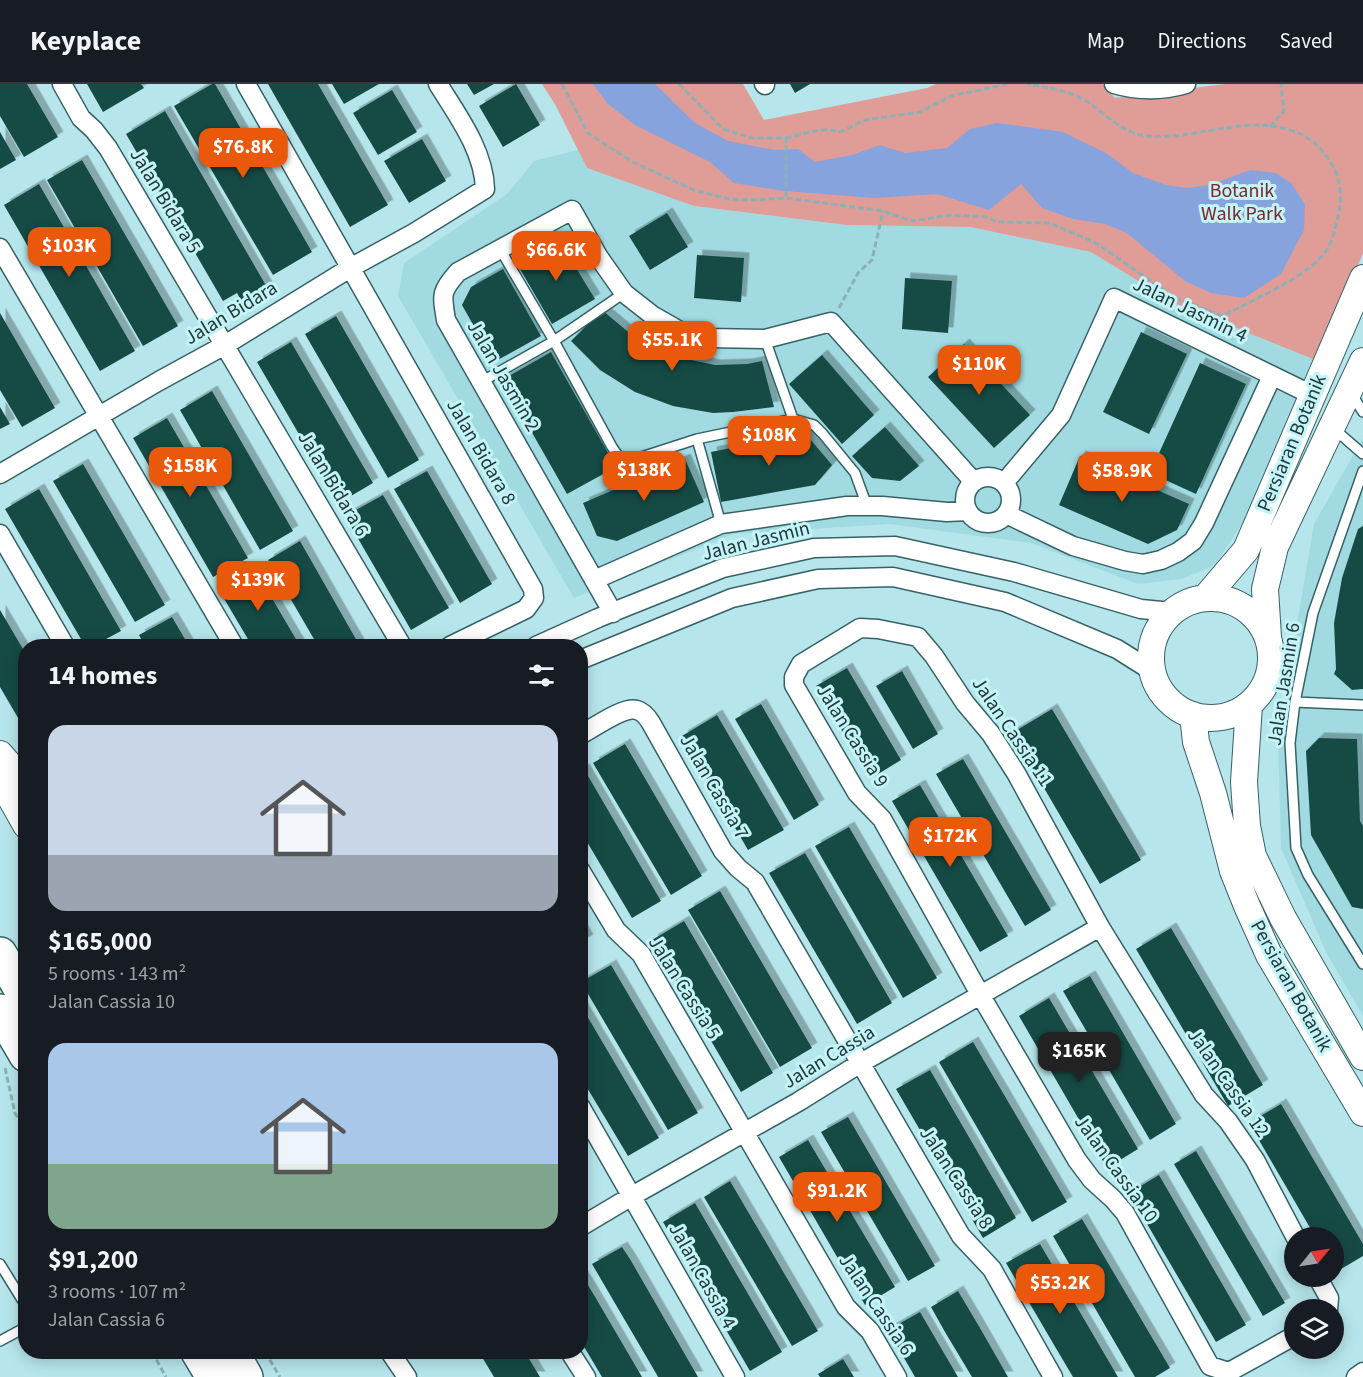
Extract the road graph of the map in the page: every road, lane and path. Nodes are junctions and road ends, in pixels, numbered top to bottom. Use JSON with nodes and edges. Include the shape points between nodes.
{"nodes":[{"id":1,"x":62,"y":84,"type":"edge"},
{"id":2,"x":246,"y":84,"type":"edge"},
{"id":3,"x":438,"y":84,"type":"edge"},
{"id":4,"x":562,"y":84,"type":"edge"},
{"id":5,"x":679,"y":84,"type":"edge"},
{"id":6,"x":1008,"y":84,"type":"edge"},
{"id":7,"x":1028,"y":84,"type":"edge"},
{"id":8,"x":1114,"y":84,"type":"edge"},
{"id":9,"x":1186,"y":84,"type":"edge"},
{"id":10,"x":1281,"y":84,"type":"edge"},
{"id":11,"x":1270,"y":127,"type":"junction"},
{"id":12,"x":786,"y":138,"type":"junction"},
{"id":13,"x":785,"y":196,"type":"junction"},
{"id":14,"x":883,"y":211,"type":"junction"},
{"id":15,"x":0,"y":248,"type":"edge"},
{"id":16,"x":500,"y":249,"type":"junction"},
{"id":17,"x":350,"y":268,"type":"junction"},
{"id":18,"x":1363,"y":278,"type":"edge"},
{"id":19,"x":624,"y":293,"type":"junction"},
{"id":20,"x":831,"y":322,"type":"junction"},
{"id":21,"x":765,"y":339,"type":"junction"},
{"id":22,"x":554,"y":341,"type":"junction"},
{"id":23,"x":225,"y":345,"type":"junction"},
{"id":24,"x":1363,"y":361,"type":"edge"},
{"id":25,"x":1272,"y":376,"type":"junction"},
{"id":26,"x":481,"y":382,"type":"junction"},
{"id":27,"x":1312,"y":395,"type":"junction"},
{"id":28,"x":1356,"y":401,"type":"edge"},
{"id":29,"x":99,"y":417,"type":"junction"},
{"id":30,"x":793,"y":419,"type":"junction"},
{"id":31,"x":1333,"y":428,"type":"junction"},
{"id":32,"x":697,"y":439,"type":"junction"},
{"id":33,"x":1363,"y":454,"type":"edge"},
{"id":34,"x":1363,"y":471,"type":"edge"},
{"id":35,"x":0,"y":474,"type":"edge"},
{"id":36,"x":974,"y":482,"type":"junction"},
{"id":37,"x":1004,"y":483,"type":"junction"},
{"id":38,"x":867,"y":506,"type":"junction"},
{"id":39,"x":968,"y":511,"type":"junction"},
{"id":40,"x":1006,"y":514,"type":"junction"},
{"id":41,"x":721,"y":524,"type":"junction"},
{"id":42,"x":0,"y":534,"type":"edge"},
{"id":43,"x":594,"y":580,"type":"junction"},
{"id":44,"x":1205,"y":598,"type":"junction"},
{"id":45,"x":1172,"y":612,"type":"junction"},
{"id":46,"x":613,"y":613,"type":"junction"},
{"id":47,"x":842,"y":638,"type":"joint"},
{"id":48,"x":61,"y":639,"type":"edge"},
{"id":49,"x":230,"y":639,"type":"edge"},
{"id":50,"x":398,"y":639,"type":"edge"},
{"id":51,"x":465,"y":639,"type":"edge"},
{"id":52,"x":552,"y":639,"type":"edge"},
{"id":53,"x":1269,"y":644,"type":"junction"},
{"id":54,"x":588,"y":657,"type":"edge"},
{"id":55,"x":1152,"y":671,"type":"junction"},
{"id":56,"x":1295,"y":702,"type":"junction"},
{"id":57,"x":1249,"y":705,"type":"junction"},
{"id":58,"x":1363,"y":705,"type":"edge"},
{"id":59,"x":1193,"y":715,"type":"junction"},
{"id":60,"x":588,"y":731,"type":"edge"},
{"id":61,"x":0,"y":754,"type":"edge"},
{"id":62,"x":18,"y":773,"type":"edge"},
{"id":63,"x":0,"y":778,"type":"edge"},
{"id":64,"x":18,"y":811,"type":"edge"},
{"id":65,"x":588,"y":883,"type":"edge"},
{"id":66,"x":1100,"y":927,"type":"junction"},
{"id":67,"x":0,"y":954,"type":"edge"},
{"id":68,"x":1363,"y":964,"type":"edge"},
{"id":69,"x":18,"y":984,"type":"edge"},
{"id":70,"x":981,"y":996,"type":"junction"},
{"id":71,"x":0,"y":1011,"type":"edge"},
{"id":72,"x":14,"y":1056,"type":"edge"},
{"id":73,"x":1363,"y":1057,"type":"edge"},
{"id":74,"x":859,"y":1064,"type":"junction"},
{"id":75,"x":1363,"y":1113,"type":"edge"},
{"id":76,"x":18,"y":1118,"type":"edge"},
{"id":77,"x":588,"y":1120,"type":"edge"},
{"id":78,"x":745,"y":1133,"type":"junction"},
{"id":79,"x":632,"y":1196,"type":"junction"},
{"id":80,"x":588,"y":1222,"type":"edge"},
{"id":81,"x":1290,"y":1227,"type":"edge"},
{"id":82,"x":0,"y":1264,"type":"edge"},
{"id":83,"x":18,"y":1293,"type":"edge"},
{"id":84,"x":18,"y":1332,"type":"edge"},
{"id":85,"x":0,"y":1341,"type":"edge"},
{"id":86,"x":1284,"y":1343,"type":"edge"},
{"id":87,"x":156,"y":1359,"type":"edge"},
{"id":88,"x":202,"y":1359,"type":"edge"},
{"id":89,"x":236,"y":1359,"type":"edge"},
{"id":90,"x":269,"y":1359,"type":"edge"},
{"id":91,"x":394,"y":1359,"type":"edge"},
{"id":92,"x":574,"y":1359,"type":"edge"},
{"id":93,"x":1363,"y":1372,"type":"edge"},
{"id":94,"x":166,"y":1377,"type":"edge"},
{"id":95,"x":213,"y":1377,"type":"edge"},
{"id":96,"x":246,"y":1377,"type":"edge"},
{"id":97,"x":280,"y":1377,"type":"edge"},
{"id":98,"x":406,"y":1377,"type":"edge"},
{"id":99,"x":586,"y":1377,"type":"edge"},
{"id":100,"x":735,"y":1377,"type":"edge"},
{"id":101,"x":897,"y":1377,"type":"edge"},
{"id":102,"x":1053,"y":1377,"type":"edge"},
{"id":103,"x":1356,"y":1377,"type":"edge"}],
"edges":[{"from":1,"to":23,"type":"street","name":"Jalan Bidara 5","via":[[81,118],[108,148]]},
{"from":2,"to":17,"type":"street","name":"Jalan Bidara 8"},
{"from":3,"to":17,"type":"street","name":"Jalan Bidara","via":[[475,148],[485,174],[485,189]]},
{"from":4,"to":13,"type":"path","via":[[588,133],[632,160],[694,190],[729,199]]},
{"from":5,"to":12,"type":"path","via":[[723,129],[752,138]]},
{"from":6,"to":12,"type":"path","via":[[951,96],[920,112],[865,120],[840,132],[825,130]]},
{"from":7,"to":11,"type":"path","via":[[1069,93],[1128,130],[1145,136],[1251,124]]},
{"from":8,"to":9,"type":"street","via":[[1131,89]]},
{"from":10,"to":11,"type":"path","via":[[1284,111]]},
{"from":11,"to":14,"type":"path","via":[[1305,136],[1327,155],[1340,179],[1341,209],[1327,250],[1307,270],[1223,316],[1177,299],[1096,243],[1050,224],[950,215],[912,221]]},
{"from":12,"to":13,"type":"path"},
{"from":13,"to":14,"type":"path"},
{"from":14,"to":20,"type":"path","via":[[872,260],[858,273]]},
{"from":15,"to":29,"type":"street"},
{"from":16,"to":19,"type":"street","name":"Jalan Jasmin 2","via":[[572,210]]},
{"from":16,"to":22,"type":"lane"},
{"from":16,"to":26,"type":"street","name":"Jalan Jasmin 2","via":[[458,272],[442,295],[446,320]]},
{"from":17,"to":23,"type":"street","name":"Jalan Bidara"},
{"from":17,"to":51,"type":"street","name":"Jalan Bidara 8","via":[[533,589],[534,598],[526,609]]},
{"from":18,"to":27,"type":"main road","name":"Persiaran Botanik"},
{"from":19,"to":21,"type":"street","via":[[680,331],[709,338]]},
{"from":19,"to":22,"type":"lane"},
{"from":20,"to":21,"type":"street"},
{"from":20,"to":36,"type":"street"},
{"from":21,"to":30,"type":"lane"},
{"from":22,"to":26,"type":"lane"},
{"from":22,"to":32,"type":"lane","via":[[619,457],[632,460]]},
{"from":23,"to":29,"type":"street","name":"Jalan Bidara"},
{"from":23,"to":50,"type":"street","name":"Jalan Bidara 6"},
{"from":24,"to":28,"type":"main road","name":"Persiaran Botanik"},
{"from":25,"to":27,"type":"street","name":"Jalan Jasmin 4"},
{"from":25,"to":37,"type":"street","name":"Jalan Jasmin 4","via":[[1114,298],[1061,416]]},
{"from":25,"to":40,"type":"street","via":[[1204,523],[1193,541],[1178,552],[1143,564],[1125,561],[1073,546]]},
{"from":26,"to":43,"type":"street","name":"Jalan Jasmin 2"},
{"from":27,"to":44,"type":"main road","name":"Persiaran Botanik","via":[[1246,550]]},
{"from":28,"to":31,"type":"main road","name":"Persiaran Botanik"},
{"from":29,"to":35,"type":"street","name":"Jalan Bidara"},
{"from":29,"to":49,"type":"street"},
{"from":30,"to":32,"type":"lane"},
{"from":30,"to":38,"type":"lane","via":[[814,425],[823,434],[855,473]]},
{"from":31,"to":33,"type":"lane"},
{"from":31,"to":53,"type":"main road","name":"Persiaran Botanik","via":[[1275,547],[1265,589]]},
{"from":32,"to":41,"type":"lane"},
{"from":34,"to":56,"type":"lane","name":"Jalan Jasmin 6","via":[[1313,613]]},
{"from":36,"to":37,"type":"street","via":[[991,476]]},
{"from":36,"to":39,"type":"street","via":[[966,492]]},
{"from":37,"to":40,"type":"street","via":[[1012,503]]},
{"from":38,"to":39,"type":"street"},
{"from":38,"to":41,"type":"street"},
{"from":39,"to":40,"type":"street","via":[[983,523],[999,521]]},
{"from":41,"to":43,"type":"street"},
{"from":42,"to":48,"type":"street"},
{"from":43,"to":46,"type":"street","name":"Jalan Jasmin 2"},
{"from":44,"to":45,"type":"main road"},
{"from":44,"to":53,"type":"main road","via":[[1222,599],[1252,615]]},
{"from":45,"to":46,"type":"street","name":"Jalan Jasmin","via":[[1141,609],[1014,572],[895,546],[814,548],[723,568]]},
{"from":45,"to":55,"type":"main road","via":[[1158,629],[1151,649]]},
{"from":46,"to":52,"type":"street","name":"Jalan Jasmin"},
{"from":47,"to":66,"type":"street","name":"Jalan Cassia 11","via":[[860,628],[918,637],[1016,773]]},
{"from":47,"to":70,"type":"street","name":"Jalan Cassia 9","via":[[801,664],[794,685],[857,793],[882,819]]},
{"from":53,"to":57,"type":"main road","via":[[1268,678]]},
{"from":54,"to":55,"type":"street","via":[[732,598],[818,579],[893,577],[1005,602],[1117,648]]},
{"from":55,"to":59,"type":"main road","via":[[1167,698]]},
{"from":56,"to":58,"type":"lane"},
{"from":56,"to":68,"type":"lane","name":"Jalan Jasmin 6","via":[[1290,743],[1296,848],[1308,875]]},
{"from":57,"to":59,"type":"main road","via":[[1212,718]]},
{"from":57,"to":73,"type":"main road","name":"Persiaran Botanik","via":[[1244,782],[1254,856],[1282,918],[1351,1030]]},
{"from":59,"to":75,"type":"main road","name":"Persiaran Botanik","via":[[1196,742],[1247,906],[1269,955]]},
{"from":60,"to":74,"type":"street","name":"Jalan Cassia 7","via":[[625,710],[645,715],[723,850],[755,882]]},
{"from":61,"to":62,"type":"main road"},
{"from":63,"to":64,"type":"main road"},
{"from":65,"to":78,"type":"street","name":"Jalan Cassia 5","via":[[616,930],[641,954]]},
{"from":66,"to":70,"type":"street","name":"Jalan Cassia"},
{"from":66,"to":81,"type":"street","name":"Jalan Cassia 12","via":[[1204,1095],[1254,1160]]},
{"from":67,"to":69,"type":"highway"},
{"from":70,"to":74,"type":"street","name":"Jalan Cassia"},
{"from":70,"to":86,"type":"street","name":"Jalan Cassia 10","via":[[1077,1160],[1125,1213],[1210,1366],[1229,1372]]},
{"from":71,"to":72,"type":"highway"},
{"from":72,"to":76,"type":"path"},
{"from":74,"to":78,"type":"street","name":"Jalan Cassia"},
{"from":74,"to":102,"type":"street","name":"Jalan Cassia 8","via":[[961,1236],[992,1269]]},
{"from":77,"to":79,"type":"street","name":"Jalan Cassia 4"},
{"from":78,"to":79,"type":"street","name":"Jalan Cassia"},
{"from":78,"to":101,"type":"street","name":"Jalan Cassia 6","via":[[846,1307],[870,1331]]},
{"from":79,"to":80,"type":"street","name":"Jalan Cassia"},
{"from":79,"to":100,"type":"street","name":"Jalan Cassia 4"},
{"from":82,"to":83,"type":"lane"},
{"from":84,"to":85,"type":"lane"},
{"from":87,"to":94,"type":"path"},
{"from":88,"to":95,"type":"highway"},
{"from":89,"to":96,"type":"highway"},
{"from":90,"to":97,"type":"path"},
{"from":91,"to":98,"type":"street"},
{"from":92,"to":99,"type":"street"},
{"from":93,"to":103,"type":"street"}]}
